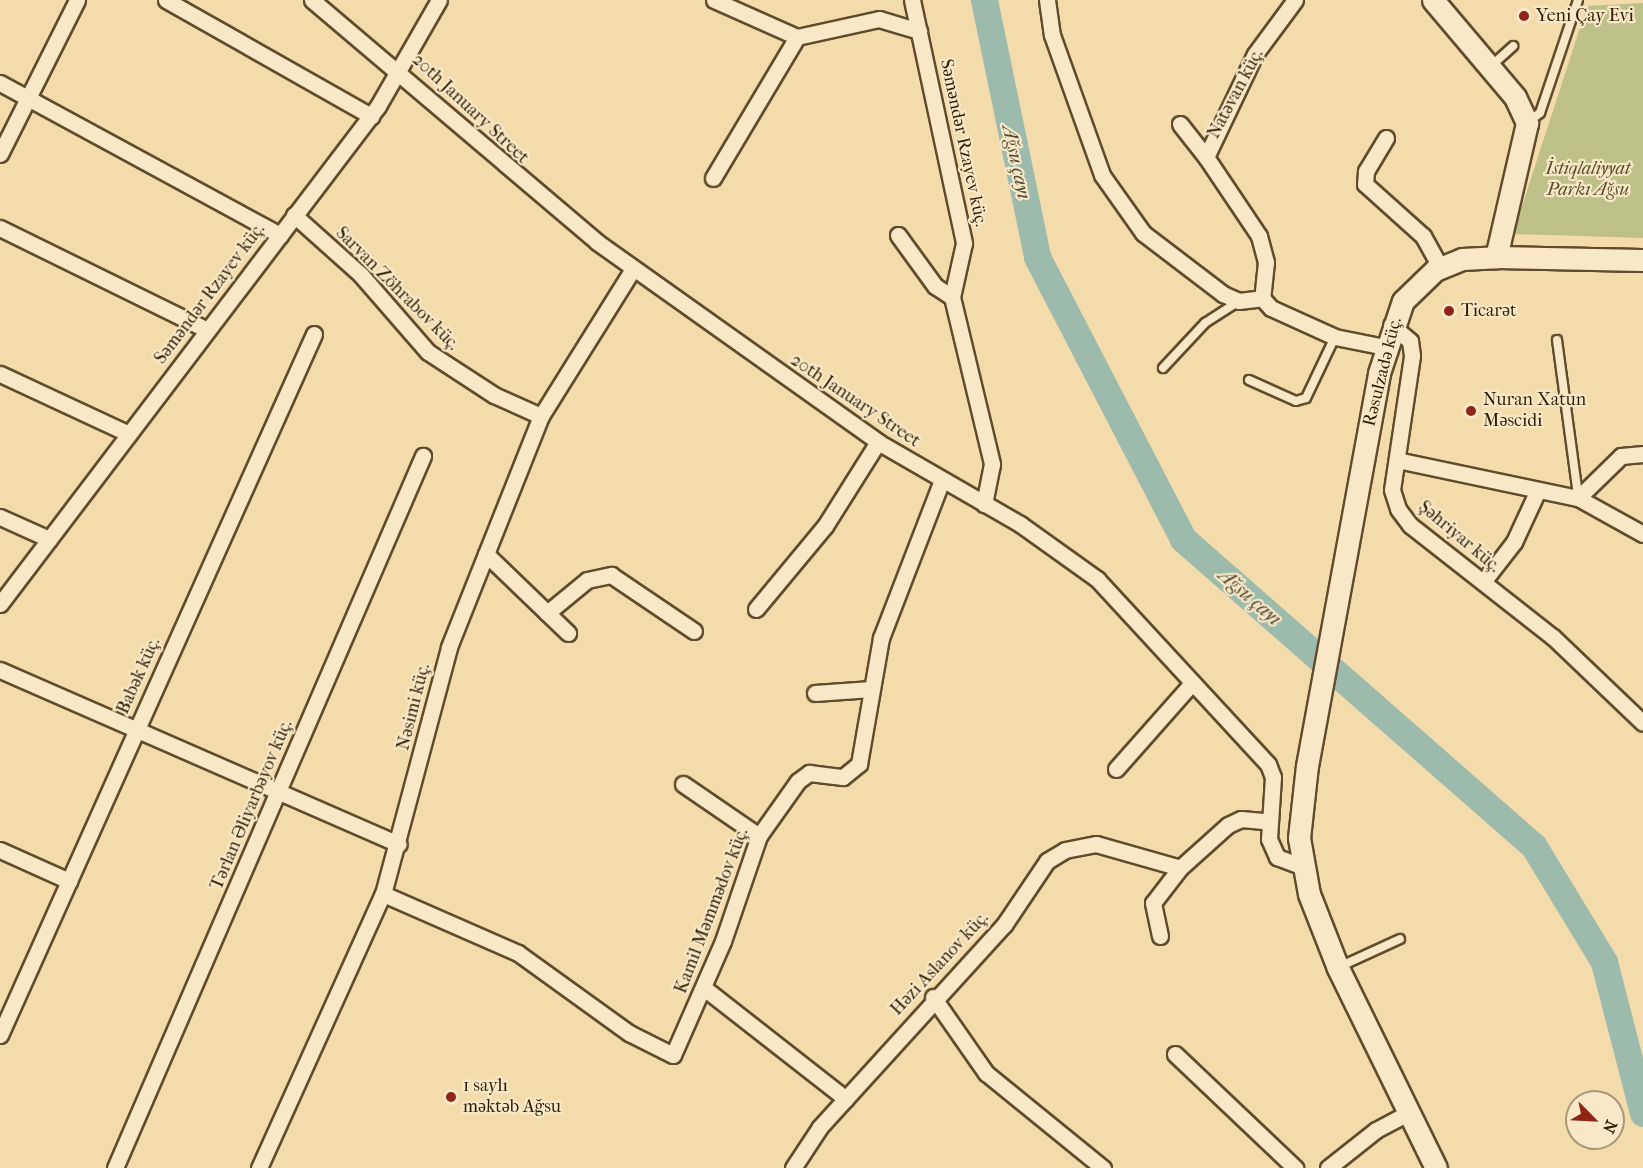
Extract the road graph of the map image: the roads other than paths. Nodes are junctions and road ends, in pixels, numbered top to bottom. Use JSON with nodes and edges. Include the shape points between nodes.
{"nodes":[{"id":1,"x":77,"y":0,"type":"edge"},
{"id":2,"x":166,"y":0,"type":"edge"},
{"id":3,"x":312,"y":0,"type":"edge"},
{"id":4,"x":439,"y":0,"type":"edge"},
{"id":5,"x":714,"y":0,"type":"edge"},
{"id":6,"x":912,"y":0,"type":"edge"},
{"id":7,"x":1047,"y":0,"type":"edge"},
{"id":8,"x":1295,"y":0,"type":"edge"},
{"id":9,"x":1432,"y":0,"type":"edge"},
{"id":10,"x":1578,"y":0,"type":"edge"},
{"id":11,"x":919,"y":31,"type":"junction"},
{"id":12,"x":797,"y":37,"type":"junction"},
{"id":13,"x":1513,"y":46,"type":"dead end"},
{"id":14,"x":1490,"y":67,"type":"junction"},
{"id":15,"x":399,"y":70,"type":"junction"},
{"id":16,"x":0,"y":83,"type":"edge"},
{"id":17,"x":28,"y":98,"type":"junction"},
{"id":18,"x":371,"y":116,"type":"junction"},
{"id":19,"x":1527,"y":123,"type":"junction"},
{"id":20,"x":1180,"y":124,"type":"dead end"},
{"id":21,"x":1386,"y":138,"type":"dead end"},
{"id":22,"x":0,"y":154,"type":"edge"},
{"id":23,"x":1206,"y":157,"type":"junction"},
{"id":24,"x":713,"y":178,"type":"dead end"},
{"id":25,"x":294,"y":215,"type":"junction"},
{"id":26,"x":0,"y":228,"type":"edge"},
{"id":27,"x":280,"y":235,"type":"junction"},
{"id":28,"x":898,"y":236,"type":"dead end"},
{"id":29,"x":1496,"y":257,"type":"junction"},
{"id":30,"x":1643,"y":260,"type":"edge"},
{"id":31,"x":1441,"y":268,"type":"junction"},
{"id":32,"x":633,"y":269,"type":"junction"},
{"id":33,"x":952,"y":297,"type":"junction"},
{"id":34,"x":1262,"y":298,"type":"junction"},
{"id":35,"x":1239,"y":302,"type":"junction"},
{"id":36,"x":1391,"y":325,"type":"junction"},
{"id":37,"x":207,"y":330,"type":"junction"},
{"id":38,"x":314,"y":334,"type":"dead end"},
{"id":39,"x":1335,"y":337,"type":"junction"},
{"id":40,"x":1557,"y":340,"type":"dead end"},
{"id":41,"x":1385,"y":347,"type":"junction"},
{"id":42,"x":1163,"y":368,"type":"dead end"},
{"id":43,"x":0,"y":374,"type":"edge"},
{"id":44,"x":1249,"y":380,"type":"dead end"},
{"id":45,"x":541,"y":416,"type":"junction"},
{"id":46,"x":129,"y":434,"type":"junction"},
{"id":47,"x":878,"y":442,"type":"junction"},
{"id":48,"x":1643,"y":454,"type":"edge"},
{"id":49,"x":423,"y":456,"type":"dead end"},
{"id":50,"x":1397,"y":460,"type":"junction"},
{"id":51,"x":942,"y":480,"type":"junction"},
{"id":52,"x":1538,"y":490,"type":"junction"},
{"id":53,"x":1578,"y":498,"type":"junction"},
{"id":54,"x":984,"y":504,"type":"junction"},
{"id":55,"x":0,"y":517,"type":"edge"},
{"id":56,"x":1643,"y":534,"type":"edge"},
{"id":57,"x":49,"y":539,"type":"junction"},
{"id":58,"x":486,"y":554,"type":"junction"},
{"id":59,"x":1483,"y":582,"type":"junction"},
{"id":60,"x":0,"y":604,"type":"edge"},
{"id":61,"x":756,"y":609,"type":"dead end"},
{"id":62,"x":547,"y":613,"type":"junction"},
{"id":63,"x":694,"y":631,"type":"dead end"},
{"id":64,"x":568,"y":633,"type":"dead end"},
{"id":65,"x":0,"y":670,"type":"edge"},
{"id":66,"x":1192,"y":683,"type":"junction"},
{"id":67,"x":871,"y":689,"type":"junction"},
{"id":68,"x":814,"y":693,"type":"dead end"},
{"id":69,"x":1643,"y":723,"type":"edge"},
{"id":70,"x":138,"y":727,"type":"junction"},
{"id":71,"x":1116,"y":769,"type":"dead end"},
{"id":72,"x":683,"y":784,"type":"dead end"},
{"id":73,"x":279,"y":791,"type":"junction"},
{"id":74,"x":1266,"y":821,"type":"junction"},
{"id":75,"x":759,"y":836,"type":"junction"},
{"id":76,"x":399,"y":844,"type":"junction"},
{"id":77,"x":0,"y":850,"type":"edge"},
{"id":78,"x":1301,"y":866,"type":"junction"},
{"id":79,"x":1180,"y":868,"type":"junction"},
{"id":80,"x":69,"y":881,"type":"junction"},
{"id":81,"x":383,"y":894,"type":"junction"},
{"id":82,"x":1160,"y":936,"type":"dead end"},
{"id":83,"x":1400,"y":939,"type":"dead end"},
{"id":84,"x":1338,"y":968,"type":"junction"},
{"id":85,"x":704,"y":988,"type":"junction"},
{"id":86,"x":933,"y":997,"type":"junction"},
{"id":87,"x":1,"y":1030,"type":"edge"},
{"id":88,"x":1175,"y":1054,"type":"dead end"},
{"id":89,"x":846,"y":1099,"type":"junction"},
{"id":90,"x":1408,"y":1113,"type":"junction"},
{"id":91,"x":115,"y":1168,"type":"edge"},
{"id":92,"x":259,"y":1168,"type":"edge"},
{"id":93,"x":793,"y":1168,"type":"edge"},
{"id":94,"x":1103,"y":1168,"type":"edge"},
{"id":95,"x":1295,"y":1168,"type":"edge"},
{"id":96,"x":1328,"y":1168,"type":"edge"},
{"id":97,"x":1436,"y":1168,"type":"edge"}],
"edges":[{"from":1,"to":17,"type":"street"},
{"from":2,"to":18,"type":"street"},
{"from":3,"to":15,"type":"street","name":"20th January Street"},
{"from":4,"to":15,"type":"street","name":"Səməndər Rzayev küç."},
{"from":5,"to":12,"type":"street"},
{"from":6,"to":11,"type":"street","name":"Səməndər Rzayev küç."},
{"from":7,"to":35,"type":"street","via":[[1052,35],[1102,175],[1143,233],[1180,266]]},
{"from":8,"to":23,"type":"street","name":"Natəvan küç.","via":[[1256,54]]},
{"from":9,"to":14,"type":"main road"},
{"from":10,"to":19,"type":"lane","via":[[1540,113]]},
{"from":11,"to":12,"type":"street","via":[[879,19]]},
{"from":11,"to":33,"type":"street","name":"Səməndər Rzayev küç.","via":[[964,243]]},
{"from":12,"to":24,"type":"street"},
{"from":13,"to":14,"type":"lane"},
{"from":14,"to":19,"type":"main road","via":[[1515,97]]},
{"from":15,"to":18,"type":"street","name":"Səməndər Rzayev küç."},
{"from":15,"to":32,"type":"street","name":"20th January Street","via":[[529,190]]},
{"from":16,"to":17,"type":"street"},
{"from":17,"to":22,"type":"street"},
{"from":17,"to":27,"type":"street"},
{"from":18,"to":25,"type":"street","name":"Səməndər Rzayev küç."},
{"from":19,"to":29,"type":"main road"},
{"from":20,"to":23,"type":"street"},
{"from":21,"to":31,"type":"street","via":[[1365,171],[1365,184],[1424,236]]},
{"from":23,"to":34,"type":"street","name":"Natəvan küç.","via":[[1259,236],[1266,262]]},
{"from":25,"to":27,"type":"street","name":"Səməndər Rzayev küç."},
{"from":25,"to":45,"type":"street","name":"Sarvan Zöhrabov küç.","via":[[361,275],[428,352],[494,395]]},
{"from":26,"to":37,"type":"street"},
{"from":27,"to":37,"type":"street","name":"Səməndər Rzayev küç."},
{"from":28,"to":33,"type":"street","via":[[935,286]]},
{"from":29,"to":30,"type":"main road","name":"Rəsulzadə küç."},
{"from":29,"to":31,"type":"main road","name":"Rəsulzadə küç."},
{"from":31,"to":36,"type":"main road","name":"Rəsulzadə küç.","via":[[1418,281]]},
{"from":32,"to":45,"type":"street","name":"Nəsimi küç."},
{"from":32,"to":47,"type":"street","name":"20th January Street"},
{"from":33,"to":54,"type":"street","name":"Səməndər Rzayev küç.","via":[[992,464]]},
{"from":34,"to":35,"type":"street"},
{"from":34,"to":39,"type":"street","via":[[1289,318]]},
{"from":35,"to":42,"type":"lane","via":[[1205,323]]},
{"from":36,"to":41,"type":"main road","name":"Rəsulzadə küç."},
{"from":36,"to":50,"type":"street","name":"Şəhriyar küç.","via":[[1410,341],[1412,356]]},
{"from":37,"to":46,"type":"street","name":"Səməndər Rzayev küç."},
{"from":38,"to":70,"type":"street","name":"Babək küç."},
{"from":39,"to":41,"type":"street"},
{"from":39,"to":44,"type":"lane","via":[[1306,398],[1296,401]]},
{"from":40,"to":53,"type":"lane","via":[[1578,466]]},
{"from":41,"to":78,"type":"main road","name":"Rəsulzadə küç.","via":[[1307,766],[1299,816]]},
{"from":43,"to":46,"type":"street"},
{"from":45,"to":58,"type":"street","name":"Nəsimi küç."},
{"from":46,"to":57,"type":"street","name":"Səməndər Rzayev küç."},
{"from":47,"to":51,"type":"street","name":"20th January Street"},
{"from":47,"to":61,"type":"street","via":[[825,526]]},
{"from":48,"to":53,"type":"street","via":[[1621,456]]},
{"from":49,"to":73,"type":"street","name":"Tərlan Əliyarbəyov küç."},
{"from":50,"to":52,"type":"street"},
{"from":50,"to":59,"type":"street","name":"Şəhriyar küç.","via":[[1392,490],[1398,509]]},
{"from":51,"to":54,"type":"street","name":"20th January Street"},
{"from":51,"to":67,"type":"street","name":"Kamil Məmmədov küç.","via":[[881,638]]},
{"from":52,"to":53,"type":"street"},
{"from":52,"to":59,"type":"street","via":[[1514,542]]},
{"from":53,"to":56,"type":"street"},
{"from":54,"to":66,"type":"street","name":"20th January Street","via":[[1097,579]]},
{"from":55,"to":57,"type":"street"},
{"from":57,"to":60,"type":"street","name":"Səməndər Rzayev küç."},
{"from":58,"to":62,"type":"street"},
{"from":58,"to":76,"type":"street","name":"Nəsimi küç.","via":[[449,647]]},
{"from":59,"to":69,"type":"street","name":"Şəhriyar küç.","via":[[1553,637]]},
{"from":62,"to":63,"type":"street","via":[[587,580],[611,575]]},
{"from":62,"to":64,"type":"street"},
{"from":65,"to":70,"type":"street"},
{"from":66,"to":71,"type":"street"},
{"from":66,"to":74,"type":"street","name":"20th January Street","via":[[1268,764],[1273,777]]},
{"from":67,"to":68,"type":"street"},
{"from":67,"to":75,"type":"street","name":"Kamil Məmmədov küç.","via":[[859,764],[852,774],[808,773]]},
{"from":70,"to":73,"type":"street"},
{"from":70,"to":80,"type":"street","name":"Babək küç."},
{"from":72,"to":75,"type":"street"},
{"from":73,"to":76,"type":"street"},
{"from":73,"to":91,"type":"street","name":"Tərlan Əliyarbəyov küç."},
{"from":74,"to":78,"type":"street","name":"20th January Street","via":[[1276,857]]},
{"from":74,"to":79,"type":"street","via":[[1241,819],[1228,825]]},
{"from":75,"to":85,"type":"street","name":"Kamil Məmmədov küç."},
{"from":76,"to":81,"type":"street","name":"Nəsimi küç."},
{"from":77,"to":80,"type":"street"},
{"from":78,"to":84,"type":"main road","name":"Rəsulzadə küç."},
{"from":79,"to":82,"type":"street","via":[[1153,903]]},
{"from":79,"to":86,"type":"street","name":"Həzi Aslanov küç.","via":[[1116,847],[1065,850],[1047,861],[1004,925]]},
{"from":80,"to":87,"type":"street","name":"Babək küç."},
{"from":81,"to":85,"type":"street","name":"Kamil Məmmədov küç.","via":[[518,953],[663,1054],[674,1056],[679,1049]]},
{"from":81,"to":92,"type":"street","name":"Nəsimi küç."},
{"from":83,"to":84,"type":"lane"},
{"from":84,"to":90,"type":"main road","name":"Rəsulzadə küç."},
{"from":85,"to":89,"type":"street"},
{"from":86,"to":89,"type":"street","name":"Həzi Aslanov küç."},
{"from":86,"to":94,"type":"street","via":[[986,1073]]},
{"from":88,"to":95,"type":"street"},
{"from":89,"to":93,"type":"street","name":"Həzi Aslanov küç."},
{"from":90,"to":96,"type":"street","via":[[1376,1130]]},
{"from":90,"to":97,"type":"main road","name":"Rəsulzadə küç."}]}
